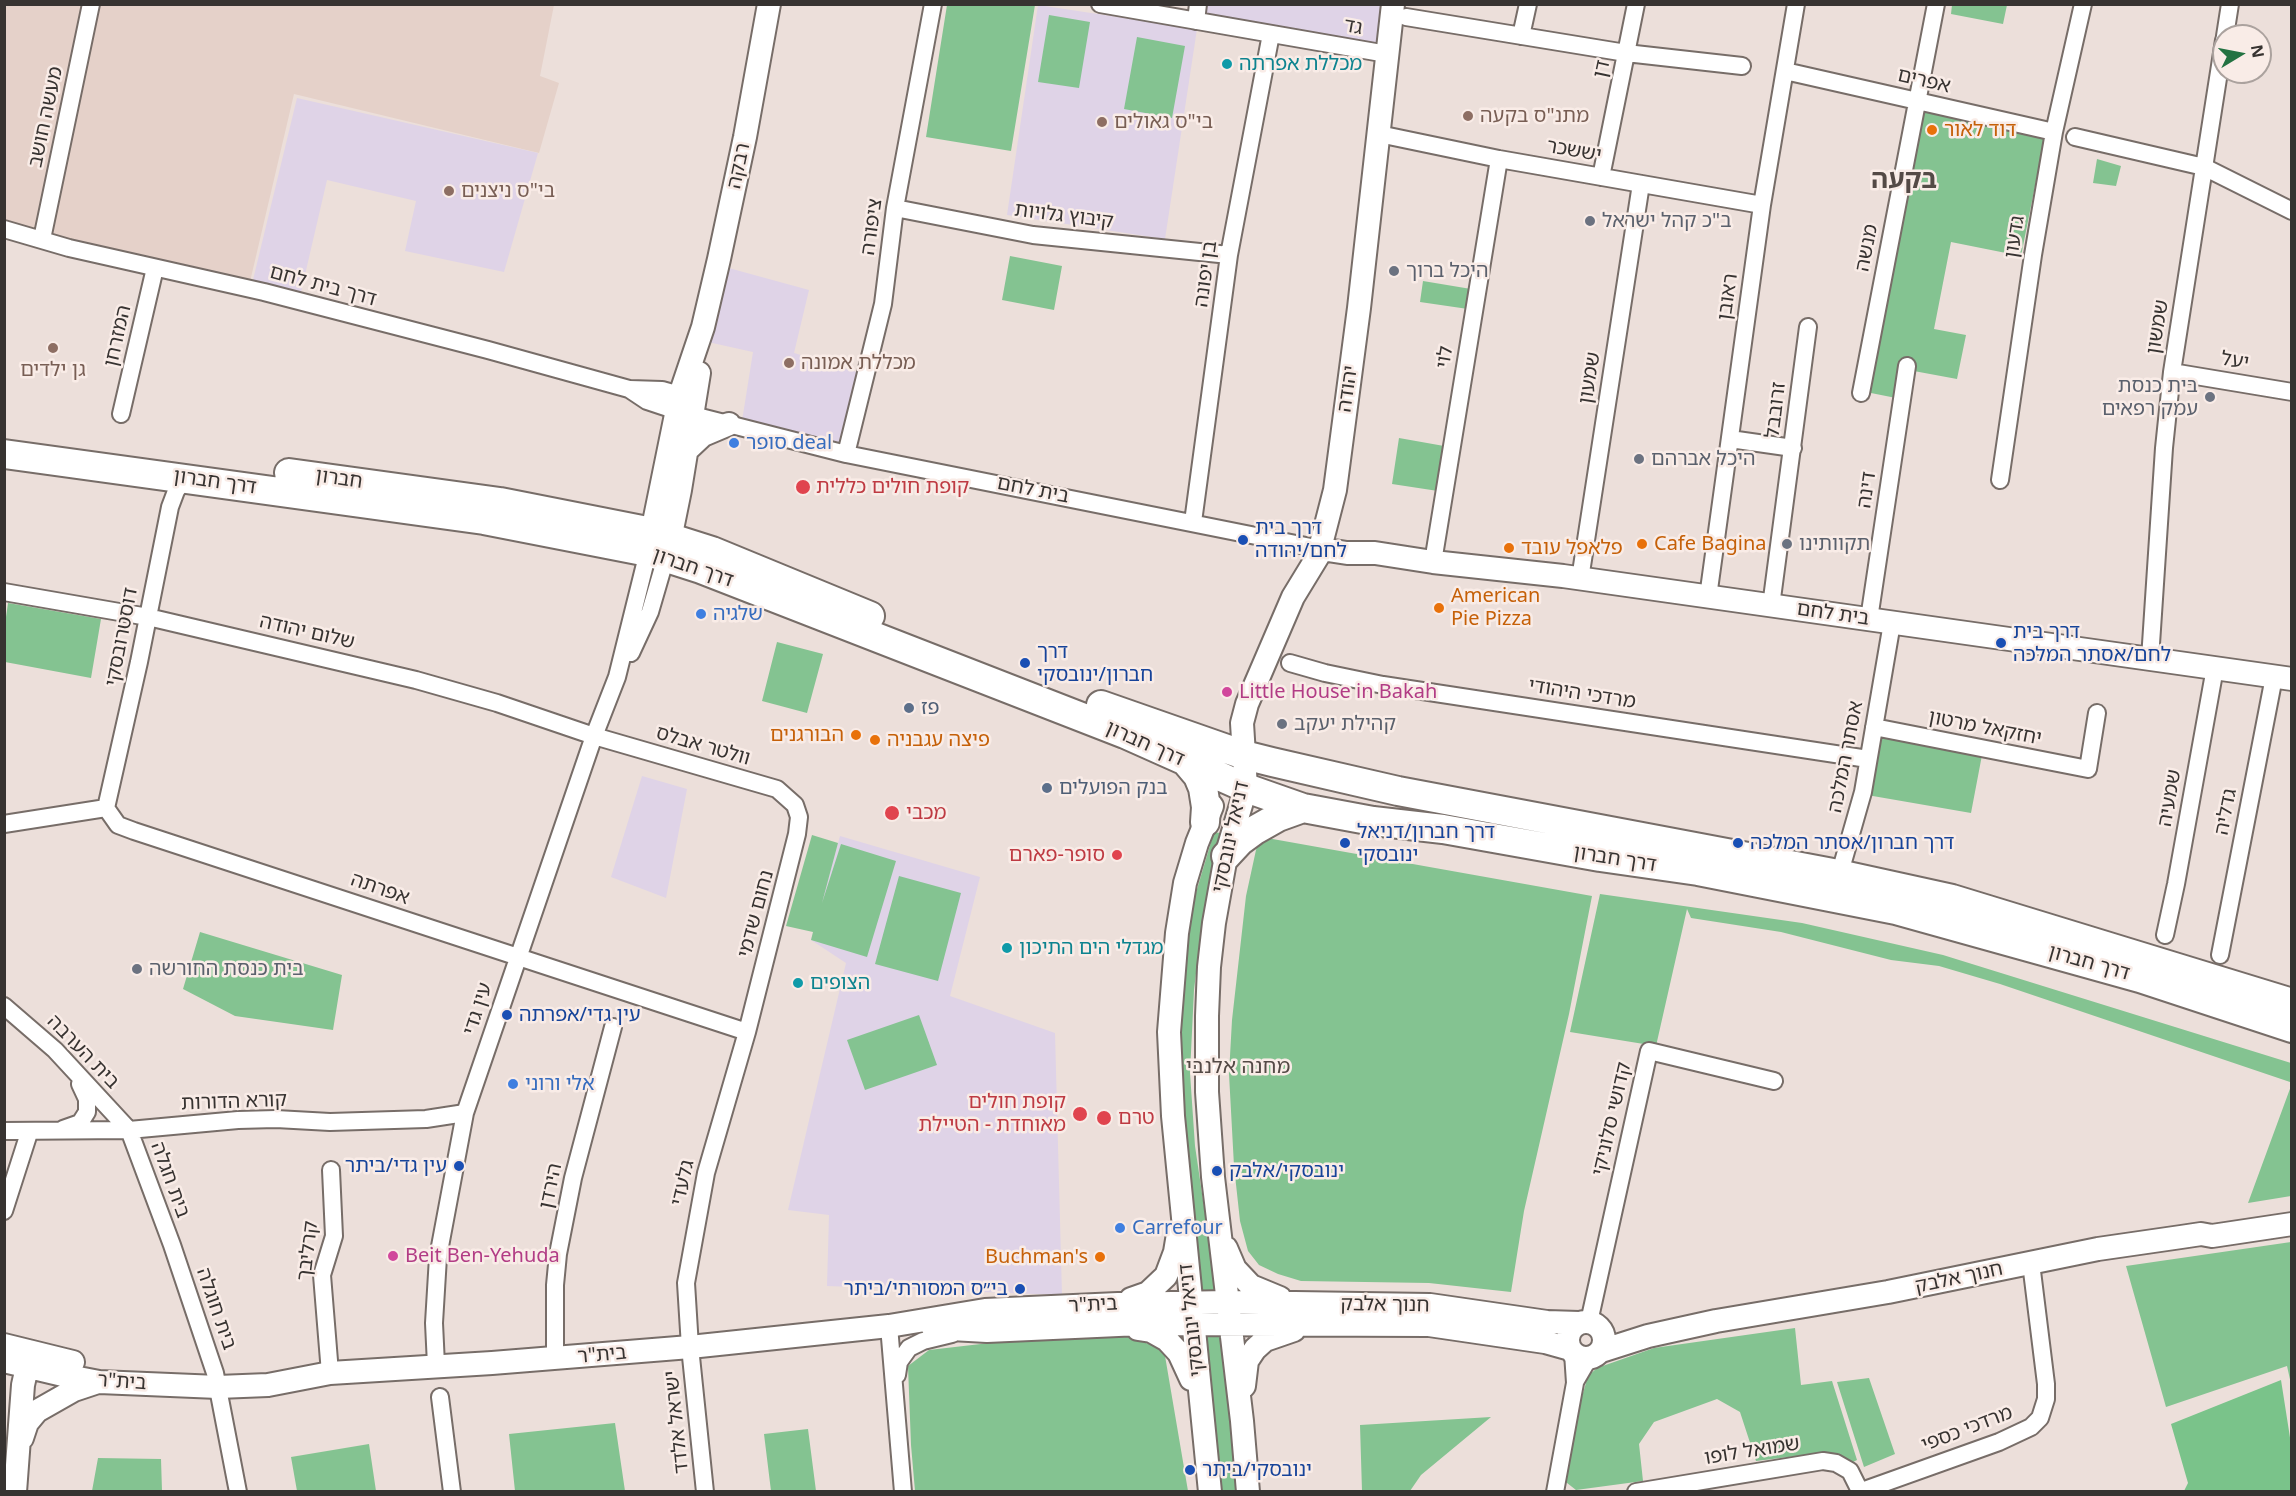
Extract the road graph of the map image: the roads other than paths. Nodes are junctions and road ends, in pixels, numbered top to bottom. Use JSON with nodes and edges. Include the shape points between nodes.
{"nodes":[{"id":1,"x":91,"y":4,"type":"edge"},
{"id":2,"x":769,"y":4,"type":"edge"},
{"id":3,"x":933,"y":4,"type":"edge"},
{"id":4,"x":1100,"y":4,"type":"edge"},
{"id":5,"x":1528,"y":4,"type":"edge"},
{"id":6,"x":1636,"y":4,"type":"edge"},
{"id":7,"x":1796,"y":4,"type":"edge"},
{"id":8,"x":1936,"y":4,"type":"edge"},
{"id":9,"x":2083,"y":4,"type":"edge"},
{"id":10,"x":2230,"y":4,"type":"edge"},
{"id":11,"x":1400,"y":11,"type":"edge"},
{"id":12,"x":1197,"y":13,"type":"edge"},
{"id":13,"x":2226,"y":24,"type":"edge"},
{"id":14,"x":1271,"y":34,"type":"junction"},
{"id":15,"x":1521,"y":36,"type":"junction"},
{"id":16,"x":1626,"y":52,"type":"junction"},
{"id":17,"x":1387,"y":54,"type":"junction"},
{"id":18,"x":1742,"y":66,"type":"dead end"},
{"id":19,"x":1785,"y":71,"type":"junction"},
{"id":20,"x":2217,"y":84,"type":"edge"},
{"id":21,"x":1917,"y":101,"type":"junction"},
{"id":22,"x":2054,"y":132,"type":"junction"},
{"id":23,"x":1379,"y":134,"type":"junction"},
{"id":24,"x":2075,"y":137,"type":"dead end"},
{"id":25,"x":1499,"y":159,"type":"junction"},
{"id":26,"x":2204,"y":167,"type":"junction"},
{"id":27,"x":1601,"y":177,"type":"junction"},
{"id":28,"x":1641,"y":184,"type":"junction"},
{"id":29,"x":1762,"y":206,"type":"junction"},
{"id":30,"x":895,"y":208,"type":"junction"},
{"id":31,"x":2292,"y":211,"type":"edge"},
{"id":32,"x":4,"y":229,"type":"edge"},
{"id":33,"x":42,"y":239,"type":"junction"},
{"id":34,"x":1229,"y":255,"type":"junction"},
{"id":35,"x":155,"y":268,"type":"junction"},
{"id":36,"x":1808,"y":327,"type":"dead end"},
{"id":37,"x":1907,"y":366,"type":"dead end"},
{"id":38,"x":2172,"y":372,"type":"junction"},
{"id":39,"x":2292,"y":392,"type":"edge"},
{"id":40,"x":1861,"y":393,"type":"dead end"},
{"id":41,"x":683,"y":407,"type":"junction"},
{"id":42,"x":121,"y":414,"type":"dead end"},
{"id":43,"x":729,"y":424,"type":"junction"},
{"id":44,"x":4,"y":437,"type":"edge"},
{"id":45,"x":1730,"y":439,"type":"junction"},
{"id":46,"x":1792,"y":448,"type":"junction"},
{"id":47,"x":687,"y":450,"type":"junction"},
{"id":48,"x":846,"y":453,"type":"junction"},
{"id":49,"x":4,"y":454,"type":"edge"},
{"id":50,"x":185,"y":478,"type":"junction"},
{"id":51,"x":2000,"y":480,"type":"dead end"},
{"id":52,"x":1193,"y":522,"type":"junction"},
{"id":53,"x":1327,"y":525,"type":"junction"},
{"id":54,"x":659,"y":544,"type":"junction"},
{"id":55,"x":1321,"y":549,"type":"junction"},
{"id":56,"x":1374,"y":553,"type":"junction"},
{"id":57,"x":1433,"y":562,"type":"junction"},
{"id":58,"x":1580,"y":579,"type":"junction"},
{"id":59,"x":4,"y":592,"type":"edge"},
{"id":60,"x":1708,"y":597,"type":"junction"},
{"id":61,"x":1771,"y":606,"type":"junction"},
{"id":62,"x":148,"y":617,"type":"junction"},
{"id":63,"x":1869,"y":620,"type":"junction"},
{"id":64,"x":1892,"y":623,"type":"junction"},
{"id":65,"x":2150,"y":659,"type":"junction"},
{"id":66,"x":1290,"y":663,"type":"dead end"},
{"id":67,"x":2215,"y":668,"type":"junction"},
{"id":68,"x":2283,"y":678,"type":"edge"},
{"id":69,"x":2097,"y":713,"type":"dead end"},
{"id":70,"x":1874,"y":727,"type":"junction"},
{"id":71,"x":594,"y":736,"type":"junction"},
{"id":72,"x":1244,"y":755,"type":"junction"},
{"id":73,"x":1868,"y":759,"type":"junction"},
{"id":74,"x":1187,"y":763,"type":"junction"},
{"id":75,"x":1234,"y":783,"type":"junction"},
{"id":76,"x":795,"y":805,"type":"joint"},
{"id":77,"x":106,"y":807,"type":"junction"},
{"id":78,"x":1303,"y":808,"type":"junction"},
{"id":79,"x":1205,"y":822,"type":"junction"},
{"id":80,"x":4,"y":824,"type":"edge"},
{"id":81,"x":1226,"y":856,"type":"junction"},
{"id":82,"x":1839,"y":886,"type":"junction"},
{"id":83,"x":2165,"y":935,"type":"dead end"},
{"id":84,"x":2220,"y":955,"type":"dead end"},
{"id":85,"x":518,"y":957,"type":"junction"},
{"id":86,"x":2292,"y":1002,"type":"edge"},
{"id":87,"x":4,"y":1006,"type":"edge"},
{"id":88,"x":613,"y":1027,"type":"dead end"},
{"id":89,"x":2292,"y":1028,"type":"edge"},
{"id":90,"x":747,"y":1032,"type":"junction"},
{"id":91,"x":68,"y":1065,"type":"junction"},
{"id":92,"x":1774,"y":1082,"type":"dead end"},
{"id":93,"x":465,"y":1113,"type":"junction"},
{"id":94,"x":129,"y":1130,"type":"junction"},
{"id":95,"x":4,"y":1131,"type":"edge"},
{"id":96,"x":29,"y":1132,"type":"junction"},
{"id":97,"x":54,"y":1132,"type":"junction"},
{"id":98,"x":331,"y":1170,"type":"dead end"},
{"id":99,"x":4,"y":1211,"type":"edge"},
{"id":100,"x":1182,"y":1211,"type":"junction"},
{"id":101,"x":2292,"y":1212,"type":"edge"},
{"id":102,"x":2292,"y":1224,"type":"edge"},
{"id":103,"x":1218,"y":1232,"type":"junction"},
{"id":104,"x":2201,"y":1234,"type":"junction"},
{"id":105,"x":172,"y":1245,"type":"joint"},
{"id":106,"x":2031,"y":1263,"type":"junction"},
{"id":107,"x":1191,"y":1313,"type":"junction"},
{"id":108,"x":1228,"y":1313,"type":"junction"},
{"id":109,"x":1119,"y":1314,"type":"junction"},
{"id":110,"x":1321,"y":1314,"type":"junction"},
{"id":111,"x":889,"y":1326,"type":"junction"},
{"id":112,"x":972,"y":1330,"type":"junction"},
{"id":113,"x":1586,"y":1341,"type":"junction"},
{"id":114,"x":4,"y":1345,"type":"edge"},
{"id":115,"x":690,"y":1347,"type":"junction"},
{"id":116,"x":555,"y":1358,"type":"junction"},
{"id":117,"x":4,"y":1360,"type":"edge"},
{"id":118,"x":34,"y":1363,"type":"junction"},
{"id":119,"x":436,"y":1365,"type":"junction"},
{"id":120,"x":322,"y":1374,"type":"junction"},
{"id":121,"x":217,"y":1380,"type":"junction"},
{"id":122,"x":99,"y":1382,"type":"junction"},
{"id":123,"x":440,"y":1397,"type":"dead end"},
{"id":124,"x":896,"y":1403,"type":"junction"},
{"id":125,"x":1202,"y":1416,"type":"junction"},
{"id":126,"x":1242,"y":1421,"type":"junction"},
{"id":127,"x":19,"y":1448,"type":"junction"},
{"id":128,"x":15,"y":1491,"type":"edge"},
{"id":129,"x":238,"y":1491,"type":"edge"},
{"id":130,"x":452,"y":1491,"type":"edge"},
{"id":131,"x":705,"y":1491,"type":"edge"},
{"id":132,"x":903,"y":1491,"type":"edge"},
{"id":133,"x":1210,"y":1491,"type":"edge"},
{"id":134,"x":1248,"y":1491,"type":"edge"},
{"id":135,"x":1555,"y":1491,"type":"edge"},
{"id":136,"x":1636,"y":1491,"type":"edge"},
{"id":137,"x":1859,"y":1491,"type":"edge"}],
"edges":[{"from":1,"to":33,"type":"street","name":"מעשה חושב"},
{"from":2,"to":41,"type":"street","name":"רבקה","via":[[743,148]]},
{"from":3,"to":30,"type":"street","name":"ציפורה"},
{"from":4,"to":12,"type":"street","name":"גד"},
{"from":5,"to":15,"type":"street"},
{"from":6,"to":16,"type":"street","name":"דן"},
{"from":7,"to":19,"type":"street","name":"ראובן"},
{"from":8,"to":21,"type":"street","name":"מנשה"},
{"from":9,"to":22,"type":"street","name":"גדעון"},
{"from":10,"to":13,"type":"street","name":"שמשון"},
{"from":11,"to":15,"type":"street"},
{"from":11,"to":17,"type":"street","name":"יהודה"},
{"from":12,"to":14,"type":"street","name":"גד"},
{"from":14,"to":17,"type":"street","name":"גד"},
{"from":14,"to":34,"type":"street","name":"בן יפונה"},
{"from":15,"to":16,"type":"street"},
{"from":16,"to":18,"type":"street"},
{"from":16,"to":27,"type":"street","name":"דן"},
{"from":17,"to":23,"type":"street","name":"יהודה"},
{"from":19,"to":21,"type":"street","name":"אפרים"},
{"from":19,"to":29,"type":"street","name":"ראובן"},
{"from":20,"to":26,"type":"street","name":"שמשון"},
{"from":21,"to":22,"type":"street","name":"אפרים"},
{"from":21,"to":40,"type":"street","name":"מנשה"},
{"from":22,"to":51,"type":"street","name":"גדעון"},
{"from":23,"to":25,"type":"street","name":"יששכר"},
{"from":23,"to":53,"type":"street","name":"יהודה","via":[[1335,490]]},
{"from":24,"to":26,"type":"street"},
{"from":25,"to":27,"type":"street","name":"יששכר"},
{"from":25,"to":57,"type":"street","name":"לוי"},
{"from":26,"to":31,"type":"street"},
{"from":26,"to":38,"type":"street","name":"שמשון"},
{"from":27,"to":28,"type":"street","name":"יששכר"},
{"from":28,"to":29,"type":"street","name":"יששכר"},
{"from":28,"to":58,"type":"street","name":"שמעון"},
{"from":29,"to":45,"type":"street","name":"ראובן"},
{"from":30,"to":34,"type":"street","name":"קיבוץ גלויות","via":[[1033,235]]},
{"from":30,"to":48,"type":"street","name":"ציפורה","via":[[884,303]]},
{"from":32,"to":33,"type":"street","name":"דרך בית לחם"},
{"from":33,"to":35,"type":"street","name":"דרך בית לחם"},
{"from":34,"to":52,"type":"street","name":"בן יפונה"},
{"from":35,"to":41,"type":"street","name":"דרך בית לחם","via":[[264,292],[629,389],[662,390]]},
{"from":35,"to":42,"type":"street","name":"המזרחן"},
{"from":36,"to":46,"type":"street","name":"זרובבל"},
{"from":37,"to":63,"type":"street","name":"דינה"},
{"from":38,"to":39,"type":"street","name":"יעל"},
{"from":38,"to":65,"type":"street","name":"שמשון"},
{"from":41,"to":43,"type":"street","name":"בית לחם"},
{"from":41,"to":47,"type":"street","name":"רבקה"},
{"from":41,"to":54,"type":"street","name":"רבקה"},
{"from":43,"to":47,"type":"street","via":[[703,435]]},
{"from":43,"to":48,"type":"street","name":"בית לחם"},
{"from":44,"to":54,"type":"highway","name":"חברון","via":[[447,494],[562,513]]},
{"from":45,"to":46,"type":"street"},
{"from":45,"to":60,"type":"street","name":"ראובן"},
{"from":46,"to":61,"type":"street","name":"זרובבל"},
{"from":47,"to":54,"type":"street","name":"רבקה"},
{"from":48,"to":52,"type":"street","name":"בית לחם"},
{"from":49,"to":50,"type":"highway","name":"דרך חברון"},
{"from":50,"to":54,"type":"highway","name":"דרך חברון"},
{"from":50,"to":62,"type":"street","name":"דוסטרובסקי","via":[[170,507]]},
{"from":52,"to":55,"type":"street","name":"בית לחם"},
{"from":53,"to":55,"type":"street","name":"יהודה"},
{"from":53,"to":56,"type":"street","name":"בית לחם","via":[[1339,538]]},
{"from":54,"to":71,"type":"street","name":"עין גדי"},
{"from":54,"to":72,"type":"highway","name":"דרך חברון","via":[[712,550],[987,662]]},
{"from":54,"to":74,"type":"highway","name":"דרך חברון"},
{"from":55,"to":56,"type":"street","name":"בית לחם"},
{"from":55,"to":72,"type":"street","name":"יהודה","via":[[1293,597],[1246,704],[1242,723]]},
{"from":56,"to":57,"type":"street","name":"בית לחם"},
{"from":57,"to":58,"type":"street","name":"בית לחם"},
{"from":58,"to":60,"type":"street","name":"בית לחם"},
{"from":59,"to":62,"type":"street","name":"שלום יהודה"},
{"from":60,"to":61,"type":"street","name":"בית לחם"},
{"from":61,"to":63,"type":"street","name":"בית לחם"},
{"from":62,"to":71,"type":"street","name":"שלום יהודה","via":[[416,680]]},
{"from":62,"to":77,"type":"street","name":"דוסטרובסקי"},
{"from":63,"to":64,"type":"street","name":"בית לחם"},
{"from":64,"to":65,"type":"street","name":"בית לחם"},
{"from":64,"to":70,"type":"street","name":"אסתר המלכה"},
{"from":65,"to":67,"type":"street","name":"בית לחם"},
{"from":66,"to":73,"type":"street","name":"מרדכי היהודי","via":[[1383,685]]},
{"from":67,"to":68,"type":"street","name":"בית לחם"},
{"from":67,"to":83,"type":"street","name":"שמעיה"},
{"from":68,"to":84,"type":"street","name":"גדליה"},
{"from":69,"to":70,"type":"street","name":"יחזקאל מרטון","via":[[2088,770]]},
{"from":70,"to":73,"type":"street","name":"אסתר המלכה"},
{"from":71,"to":76,"type":"street","name":"וולטר אבלס","via":[[777,789]]},
{"from":71,"to":85,"type":"street","name":"עין גדי"},
{"from":72,"to":75,"type":"street","name":"דניאל ינובסקי"},
{"from":72,"to":82,"type":"highway","name":"דרך חברון"},
{"from":73,"to":82,"type":"street","name":"אסתר המלכה"},
{"from":74,"to":75,"type":"highway","name":"דרך חברון"},
{"from":74,"to":79,"type":"highway","via":[[1203,788]]},
{"from":75,"to":78,"type":"highway","name":"דרך חברון"},
{"from":75,"to":79,"type":"street","name":"דניאל ינובסקי"},
{"from":75,"to":81,"type":"street","name":"דניאל ינובסקי"},
{"from":76,"to":90,"type":"street","name":"נחום שדמי","via":[[799,817],[797,834]]},
{"from":77,"to":80,"type":"street"},
{"from":77,"to":85,"type":"street","name":"אפרתה","via":[[118,825]]},
{"from":78,"to":81,"type":"highway","via":[[1255,830]]},
{"from":78,"to":82,"type":"highway","name":"דרך חברון","via":[[1698,872]]},
{"from":79,"to":100,"type":"street","name":"דניאל ינובסקי","via":[[1181,905],[1169,1032]]},
{"from":81,"to":103,"type":"street","name":"דניאל ינובסקי","via":[[1214,922],[1207,1016],[1207,1092]]},
{"from":82,"to":86,"type":"highway","name":"דרך חברון","via":[[1981,907]]},
{"from":82,"to":89,"type":"highway","name":"דרך חברון","via":[[1908,912],[2140,978]]},
{"from":85,"to":90,"type":"street","name":"אפרתה"},
{"from":85,"to":93,"type":"street","name":"עין גדי"},
{"from":87,"to":91,"type":"street","name":"בית הערבה"},
{"from":88,"to":116,"type":"street","name":"הירדן","via":[[573,1178],[558,1254]]},
{"from":90,"to":115,"type":"street","name":"גלעדי","via":[[697,1215],[686,1283]]},
{"from":91,"to":94,"type":"street","name":"בית הערבה"},
{"from":91,"to":97,"type":"street","via":[[82,1087],[88,1107],[80,1123]]},
{"from":92,"to":113,"type":"street","name":"קדושי סלוניקי","via":[[1649,1051]]},
{"from":93,"to":94,"type":"street","name":"קורא הדורות","via":[[426,1119],[330,1122],[238,1120]]},
{"from":93,"to":119,"type":"street","name":"עין גדי","via":[[438,1257]]},
{"from":94,"to":97,"type":"street","name":"קורא הדורות"},
{"from":94,"to":105,"type":"street","name":"בית חגלה"},
{"from":95,"to":96,"type":"street","name":"קורא הדורות"},
{"from":96,"to":97,"type":"street","name":"קורא הדורות"},
{"from":96,"to":99,"type":"street"},
{"from":98,"to":120,"type":"street","name":"קרליבך","via":[[334,1236],[322,1275]]},
{"from":100,"to":107,"type":"street","name":"דניאל ינובסקי"},
{"from":100,"to":109,"type":"street","via":[[1175,1252],[1166,1276]]},
{"from":101,"to":104,"type":"street","name":"חנוך אלבק","via":[[2215,1224]]},
{"from":102,"to":104,"type":"street","name":"חנוך אלבק","via":[[2212,1236]]},
{"from":103,"to":108,"type":"street","name":"דניאל ינובסקי"},
{"from":103,"to":110,"type":"street","via":[[1235,1269],[1251,1286]]},
{"from":104,"to":106,"type":"street","name":"חנוך אלבק"},
{"from":105,"to":121,"type":"street","name":"בית חוגלה"},
{"from":106,"to":113,"type":"street","name":"חנוך אלבק","via":[[1648,1336]]},
{"from":106,"to":137,"type":"street","name":"מרדכי כספי","via":[[2046,1384],[2040,1418],[2031,1427],[1999,1442]]},
{"from":107,"to":108,"type":"street","name":"חנוך אלבק"},
{"from":107,"to":109,"type":"street","name":"בית\"ר"},
{"from":107,"to":125,"type":"street","name":"דניאל ינובסקי"},
{"from":108,"to":110,"type":"street","name":"חנוך אלבק"},
{"from":108,"to":126,"type":"street","name":"דניאל ינובסקי"},
{"from":109,"to":111,"type":"street","name":"בית\"ר","via":[[985,1310]]},
{"from":109,"to":112,"type":"street","name":"בית\"ר"},
{"from":109,"to":125,"type":"street","via":[[1167,1340],[1179,1353]]},
{"from":110,"to":113,"type":"street","name":"חנוך אלבק","via":[[1535,1340]]},
{"from":110,"to":126,"type":"street","via":[[1265,1340],[1255,1349],[1244,1376]]},
{"from":111,"to":112,"type":"street","name":"בית\"ר"},
{"from":111,"to":115,"type":"street","name":"בית\"ר"},
{"from":111,"to":124,"type":"street"},
{"from":112,"to":124,"type":"street","name":"בית\"ר","via":[[909,1348],[897,1373]]},
{"from":113,"to":135,"type":"street"},
{"from":114,"to":118,"type":"street","name":"בית\"ר"},
{"from":115,"to":116,"type":"street","name":"בית\"ר"},
{"from":115,"to":131,"type":"street","name":"ישראל אלדד"},
{"from":116,"to":119,"type":"street","name":"בית\"ר"},
{"from":117,"to":118,"type":"street","name":"בית\"ר"},
{"from":118,"to":121,"type":"street","name":"בית\"ר"},
{"from":118,"to":122,"type":"street","name":"בית\"ר"},
{"from":118,"to":127,"type":"street"},
{"from":119,"to":120,"type":"street","name":"בית\"ר"},
{"from":120,"to":121,"type":"street","name":"בית\"ר","via":[[288,1372]]},
{"from":121,"to":122,"type":"street","name":"בית\"ר"},
{"from":121,"to":129,"type":"street"},
{"from":122,"to":127,"type":"street","via":[[74,1390],[37,1411],[27,1424]]},
{"from":123,"to":130,"type":"street"},
{"from":124,"to":132,"type":"street"},
{"from":125,"to":133,"type":"street","name":"דניאל ינובסקי"},
{"from":126,"to":134,"type":"street","name":"דניאל ינובסקי"},
{"from":127,"to":128,"type":"street"},
{"from":136,"to":137,"type":"street","name":"שמואל לופו","via":[[1823,1461],[1850,1471]]}]}
